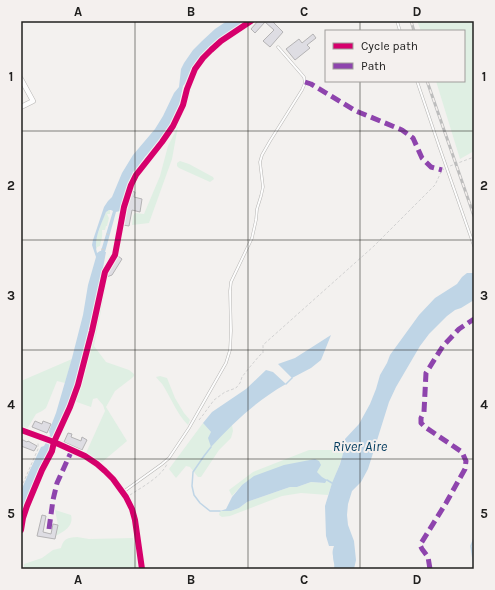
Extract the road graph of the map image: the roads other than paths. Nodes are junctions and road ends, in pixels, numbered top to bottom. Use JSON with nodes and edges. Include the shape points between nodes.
{"nodes":[{"id":1,"x":278,"y":47,"type":"dead end"},
{"id":2,"x":21,"y":80,"type":"edge"},
{"id":3,"x":417,"y":82,"type":"edge"},
{"id":4,"x":21,"y":107,"type":"edge"},
{"id":5,"x":474,"y":246,"type":"edge"},
{"id":6,"x":21,"y":430,"type":"edge"},
{"id":7,"x":124,"y":494,"type":"junction"},
{"id":8,"x":142,"y":569,"type":"edge"}],
"edges":[{"from":1,"to":7,"type":"lane","via":[[304,77],[305,83],[260,162],[263,187],[254,232],[230,291],[230,350],[226,363],[193,422],[169,458]]},
{"from":2,"to":4,"type":"street","via":[[33,101]]},
{"from":3,"to":5,"type":"lane","bridge":true},
{"from":6,"to":7,"type":"street","via":[[42,437],[97,464]]},
{"from":7,"to":8,"type":"street","via":[[135,520]]}]}
